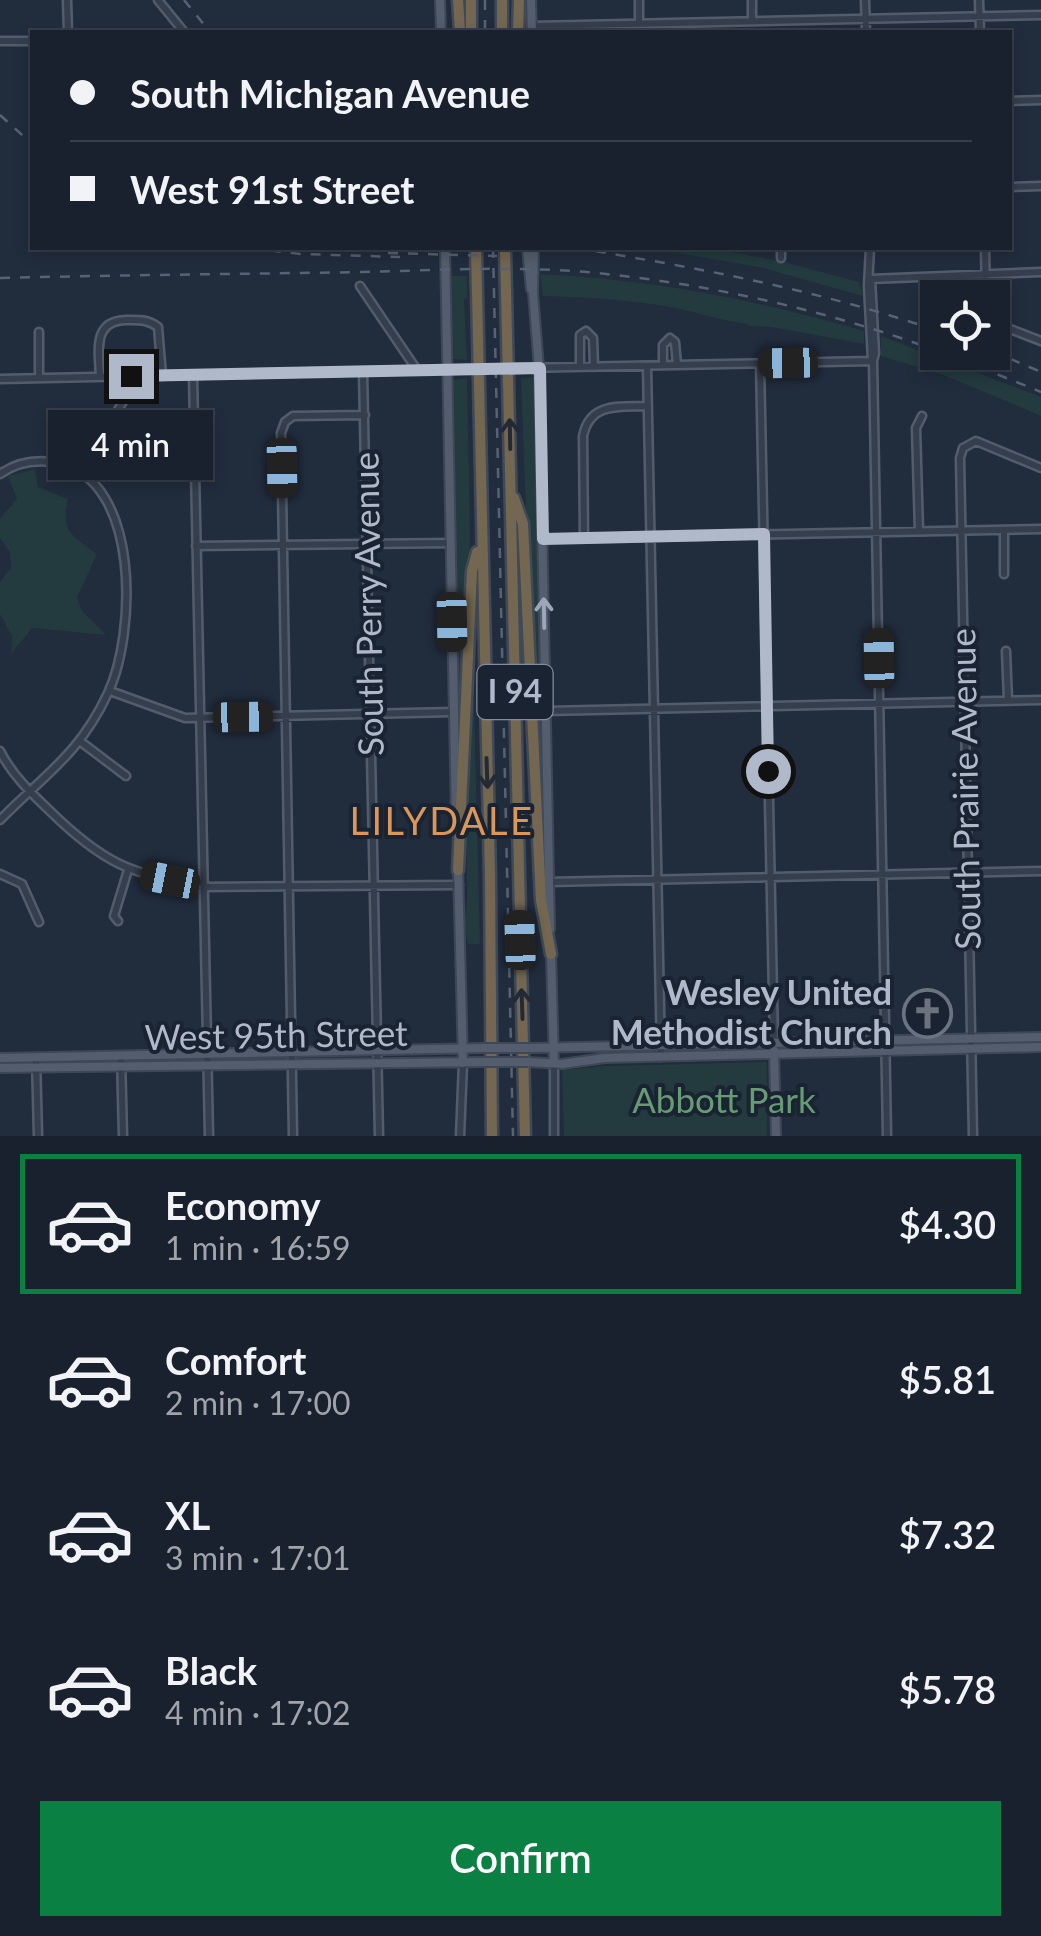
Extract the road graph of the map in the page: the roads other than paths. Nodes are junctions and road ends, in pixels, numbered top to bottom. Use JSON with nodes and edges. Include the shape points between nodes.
{"nodes":[{"id":1,"x":67,"y":0,"type":"edge"},
{"id":2,"x":158,"y":0,"type":"edge"},
{"id":3,"x":440,"y":0,"type":"edge"},
{"id":4,"x":458,"y":0,"type":"edge"},
{"id":5,"x":471,"y":0,"type":"edge"},
{"id":6,"x":502,"y":0,"type":"edge"},
{"id":7,"x":519,"y":0,"type":"edge"},
{"id":8,"x":531,"y":0,"type":"edge"},
{"id":9,"x":639,"y":0,"type":"edge"},
{"id":10,"x":752,"y":0,"type":"edge"},
{"id":11,"x":865,"y":0,"type":"edge"},
{"id":12,"x":979,"y":0,"type":"edge"},
{"id":13,"x":1041,"y":15,"type":"edge"},
{"id":14,"x":980,"y":16,"type":"junction"},
{"id":15,"x":866,"y":19,"type":"junction"},
{"id":16,"x":752,"y":21,"type":"junction"},
{"id":17,"x":639,"y":24,"type":"junction"},
{"id":18,"x":532,"y":29,"type":"edge"},
{"id":19,"x":68,"y":30,"type":"edge"},
{"id":20,"x":182,"y":30,"type":"edge"},
{"id":21,"x":441,"y":30,"type":"edge"},
{"id":22,"x":460,"y":30,"type":"edge"},
{"id":23,"x":472,"y":30,"type":"edge"},
{"id":24,"x":502,"y":30,"type":"edge"},
{"id":25,"x":518,"y":30,"type":"edge"},
{"id":26,"x":866,"y":30,"type":"edge"},
{"id":27,"x":980,"y":30,"type":"edge"},
{"id":28,"x":30,"y":40,"type":"edge"},
{"id":29,"x":0,"y":41,"type":"edge"},
{"id":30,"x":1041,"y":100,"type":"edge"},
{"id":31,"x":1012,"y":101,"type":"edge"},
{"id":32,"x":1041,"y":186,"type":"edge"},
{"id":33,"x":1012,"y":187,"type":"edge"},
{"id":34,"x":445,"y":250,"type":"edge"},
{"id":35,"x":476,"y":250,"type":"edge"},
{"id":36,"x":505,"y":250,"type":"edge"},
{"id":37,"x":531,"y":250,"type":"edge"},
{"id":38,"x":781,"y":250,"type":"edge"},
{"id":39,"x":870,"y":250,"type":"edge"},
{"id":40,"x":984,"y":250,"type":"edge"},
{"id":41,"x":781,"y":258,"type":"dead end"},
{"id":42,"x":1041,"y":272,"type":"edge"},
{"id":43,"x":985,"y":275,"type":"junction"},
{"id":44,"x":870,"y":279,"type":"junction"},
{"id":45,"x":985,"y":280,"type":"edge"},
{"id":46,"x":360,"y":286,"type":"dead end"},
{"id":47,"x":1010,"y":329,"type":"edge"},
{"id":48,"x":39,"y":332,"type":"dead end"},
{"id":49,"x":1041,"y":341,"type":"edge"},
{"id":50,"x":873,"y":361,"type":"junction"},
{"id":51,"x":760,"y":364,"type":"junction"},
{"id":52,"x":663,"y":365,"type":"junction"},
{"id":53,"x":676,"y":365,"type":"junction"},
{"id":54,"x":647,"y":366,"type":"junction"},
{"id":55,"x":580,"y":367,"type":"junction"},
{"id":56,"x":594,"y":367,"type":"junction"},
{"id":57,"x":540,"y":368,"type":"junction"},
{"id":58,"x":448,"y":370,"type":"junction"},
{"id":59,"x":418,"y":371,"type":"junction"},
{"id":60,"x":363,"y":372,"type":"junction"},
{"id":61,"x":193,"y":375,"type":"junction"},
{"id":62,"x":131,"y":376,"type":"junction"},
{"id":63,"x":162,"y":376,"type":"junction"},
{"id":64,"x":100,"y":377,"type":"junction"},
{"id":65,"x":39,"y":378,"type":"junction"},
{"id":66,"x":0,"y":379,"type":"edge"},
{"id":67,"x":648,"y":406,"type":"junction"},
{"id":68,"x":365,"y":415,"type":"junction"},
{"id":69,"x":922,"y":416,"type":"dead end"},
{"id":70,"x":1041,"y":468,"type":"edge"},
{"id":71,"x":82,"y":472,"type":"junction"},
{"id":72,"x":0,"y":474,"type":"edge"},
{"id":73,"x":511,"y":486,"type":"junction"},
{"id":74,"x":1041,"y":529,"type":"edge"},
{"id":75,"x":961,"y":530,"type":"junction"},
{"id":76,"x":1004,"y":530,"type":"junction"},
{"id":77,"x":876,"y":532,"type":"junction"},
{"id":78,"x":919,"y":532,"type":"junction"},
{"id":79,"x":764,"y":534,"type":"junction"},
{"id":80,"x":480,"y":536,"type":"junction"},
{"id":81,"x":650,"y":537,"type":"junction"},
{"id":82,"x":584,"y":538,"type":"junction"},
{"id":83,"x":543,"y":539,"type":"junction"},
{"id":84,"x":451,"y":542,"type":"junction"},
{"id":85,"x":368,"y":544,"type":"junction"},
{"id":86,"x":283,"y":545,"type":"junction"},
{"id":87,"x":196,"y":546,"type":"junction"},
{"id":88,"x":1004,"y":574,"type":"dead end"},
{"id":89,"x":1006,"y":651,"type":"dead end"},
{"id":90,"x":110,"y":691,"type":"junction"},
{"id":91,"x":1008,"y":700,"type":"junction"},
{"id":92,"x":1041,"y":700,"type":"edge"},
{"id":93,"x":965,"y":702,"type":"junction"},
{"id":94,"x":880,"y":703,"type":"junction"},
{"id":95,"x":767,"y":706,"type":"junction"},
{"id":96,"x":653,"y":708,"type":"junction"},
{"id":97,"x":546,"y":710,"type":"junction"},
{"id":98,"x":453,"y":712,"type":"junction"},
{"id":99,"x":371,"y":714,"type":"junction"},
{"id":100,"x":286,"y":716,"type":"junction"},
{"id":101,"x":200,"y":718,"type":"junction"},
{"id":102,"x":82,"y":742,"type":"junction"},
{"id":103,"x":0,"y":752,"type":"edge"},
{"id":104,"x":126,"y":776,"type":"dead end"},
{"id":105,"x":29,"y":792,"type":"junction"},
{"id":106,"x":0,"y":820,"type":"edge"},
{"id":107,"x":128,"y":870,"type":"junction"},
{"id":108,"x":458,"y":870,"type":"junction"},
{"id":109,"x":1041,"y":871,"type":"edge"},
{"id":110,"x":968,"y":872,"type":"junction"},
{"id":111,"x":0,"y":874,"type":"edge"},
{"id":112,"x":884,"y":874,"type":"junction"},
{"id":113,"x":770,"y":877,"type":"junction"},
{"id":114,"x":656,"y":879,"type":"junction"},
{"id":115,"x":550,"y":882,"type":"junction"},
{"id":116,"x":204,"y":885,"type":"junction"},
{"id":117,"x":374,"y":885,"type":"junction"},
{"id":118,"x":458,"y":885,"type":"junction"},
{"id":119,"x":289,"y":886,"type":"junction"},
{"id":120,"x":118,"y":921,"type":"dead end"},
{"id":121,"x":40,"y":922,"type":"dead end"},
{"id":122,"x":551,"y":954,"type":"junction"},
{"id":123,"x":1041,"y":1037,"type":"edge"},
{"id":124,"x":774,"y":1044,"type":"junction"},
{"id":125,"x":972,"y":1044,"type":"junction"},
{"id":126,"x":661,"y":1046,"type":"junction"},
{"id":127,"x":886,"y":1046,"type":"junction"},
{"id":128,"x":1041,"y":1047,"type":"edge"},
{"id":129,"x":554,"y":1048,"type":"junction"},
{"id":130,"x":462,"y":1049,"type":"junction"},
{"id":131,"x":774,"y":1054,"type":"junction"},
{"id":132,"x":378,"y":1057,"type":"junction"},
{"id":133,"x":661,"y":1057,"type":"junction"},
{"id":134,"x":0,"y":1058,"type":"edge"},
{"id":135,"x":292,"y":1058,"type":"junction"},
{"id":136,"x":207,"y":1060,"type":"junction"},
{"id":137,"x":122,"y":1061,"type":"junction"},
{"id":138,"x":36,"y":1063,"type":"junction"},
{"id":139,"x":463,"y":1063,"type":"junction"},
{"id":140,"x":554,"y":1064,"type":"junction"},
{"id":141,"x":0,"y":1068,"type":"edge"},
{"id":142,"x":38,"y":1136,"type":"edge"},
{"id":143,"x":123,"y":1136,"type":"edge"},
{"id":144,"x":209,"y":1136,"type":"edge"},
{"id":145,"x":293,"y":1136,"type":"edge"},
{"id":146,"x":379,"y":1136,"type":"edge"},
{"id":147,"x":460,"y":1136,"type":"edge"},
{"id":148,"x":492,"y":1136,"type":"edge"},
{"id":149,"x":525,"y":1136,"type":"edge"},
{"id":150,"x":554,"y":1136,"type":"edge"},
{"id":151,"x":776,"y":1136,"type":"edge"},
{"id":152,"x":887,"y":1136,"type":"edge"},
{"id":153,"x":974,"y":1136,"type":"edge"}],
"edges":[{"from":1,"to":19,"type":"street"},
{"from":2,"to":20,"type":"street"},
{"from":3,"to":21,"type":"main road"},
{"from":4,"to":22,"type":"highway"},
{"from":5,"to":23,"type":"highway"},
{"from":6,"to":24,"type":"highway"},
{"from":7,"to":25,"type":"highway"},
{"from":8,"to":18,"type":"main road"},
{"from":9,"to":17,"type":"street"},
{"from":10,"to":16,"type":"street"},
{"from":11,"to":15,"type":"street"},
{"from":12,"to":14,"type":"street"},
{"from":13,"to":14,"type":"street"},
{"from":14,"to":15,"type":"street"},
{"from":14,"to":27,"type":"street"},
{"from":15,"to":16,"type":"street"},
{"from":15,"to":26,"type":"street"},
{"from":16,"to":17,"type":"street"},
{"from":17,"to":18,"type":"street"},
{"from":28,"to":29,"type":"street"},
{"from":30,"to":31,"type":"street"},
{"from":32,"to":33,"type":"street"},
{"from":34,"to":58,"type":"main road"},
{"from":35,"to":80,"type":"highway","number":"I 94"},
{"from":73,"to":36,"type":"highway","number":"I 94","one_way":true},
{"from":37,"to":57,"type":"main road"},
{"from":38,"to":41,"type":"street"},
{"from":39,"to":44,"type":"street"},
{"from":40,"to":43,"type":"street"},
{"from":42,"to":43,"type":"street"},
{"from":43,"to":44,"type":"street"},
{"from":43,"to":45,"type":"street"},
{"from":44,"to":50,"type":"street"},
{"from":46,"to":59,"type":"street"},
{"from":47,"to":49,"type":"street"},
{"from":48,"to":65,"type":"street"},
{"from":50,"to":51,"type":"street"},
{"from":50,"to":77,"type":"street"},
{"from":51,"to":53,"type":"street"},
{"from":51,"to":79,"type":"street"},
{"from":52,"to":53,"type":"street"},
{"from":52,"to":53,"type":"street","via":[[663,345],[670,338]]},
{"from":52,"to":54,"type":"street"},
{"from":54,"to":56,"type":"street"},
{"from":54,"to":67,"type":"street"},
{"from":55,"to":56,"type":"street"},
{"from":55,"to":56,"type":"street","via":[[580,335],[586,331],[593,338]]},
{"from":55,"to":57,"type":"street"},
{"from":57,"to":58,"type":"street","bridge":true},
{"from":57,"to":83,"type":"main road"},
{"from":58,"to":59,"type":"street"},
{"from":58,"to":84,"type":"main road"},
{"from":59,"to":60,"type":"street"},
{"from":60,"to":61,"type":"street"},
{"from":60,"to":68,"type":"street","name":"South Perry Avenue"},
{"from":61,"to":63,"type":"street"},
{"from":61,"to":87,"type":"street"},
{"from":62,"to":63,"type":"street"},
{"from":62,"to":64,"type":"street"},
{"from":62,"to":71,"type":"street","via":[[131,388]]},
{"from":63,"to":64,"type":"street","via":[[160,333],[146,320],[115,320],[99,338]]},
{"from":64,"to":65,"type":"street"},
{"from":65,"to":66,"type":"street"},
{"from":67,"to":81,"type":"street"},
{"from":67,"to":82,"type":"street","via":[[603,409],[587,421]]},
{"from":68,"to":85,"type":"street","name":"South Perry Avenue"},
{"from":68,"to":86,"type":"street","via":[[299,415],[285,422]]},
{"from":69,"to":78,"type":"street","via":[[916,428]]},
{"from":70,"to":75,"type":"street","name":"South Prairie Avenue","via":[[983,442],[967,444],[960,458]]},
{"from":71,"to":72,"type":"street","via":[[31,461]]},
{"from":71,"to":90,"type":"street","via":[[111,508],[124,562],[122,648]]},
{"from":73,"to":122,"type":"highway","via":[[523,524],[541,900]]},
{"from":149,"to":73,"type":"highway","number":"I 94","one_way":true},
{"from":74,"to":76,"type":"street"},
{"from":75,"to":76,"type":"street"},
{"from":75,"to":78,"type":"street"},
{"from":75,"to":93,"type":"street","name":"South Prairie Avenue"},
{"from":76,"to":88,"type":"street"},
{"from":77,"to":78,"type":"street"},
{"from":77,"to":79,"type":"street"},
{"from":77,"to":94,"type":"street"},
{"from":79,"to":81,"type":"street"},
{"from":79,"to":95,"type":"street"},
{"from":80,"to":108,"type":"highway","via":[[472,571]]},
{"from":80,"to":148,"type":"highway","number":"I 94","one_way":true},
{"from":81,"to":82,"type":"street"},
{"from":81,"to":96,"type":"street"},
{"from":82,"to":83,"type":"street"},
{"from":97,"to":83,"type":"main road","one_way":true},
{"from":84,"to":85,"type":"street"},
{"from":84,"to":98,"type":"main road"},
{"from":85,"to":86,"type":"street"},
{"from":85,"to":99,"type":"street","name":"South Perry Avenue"},
{"from":86,"to":87,"type":"street"},
{"from":86,"to":100,"type":"street"},
{"from":87,"to":101,"type":"street"},
{"from":89,"to":91,"type":"street"},
{"from":90,"to":101,"type":"street"},
{"from":90,"to":102,"type":"street"},
{"from":91,"to":92,"type":"street"},
{"from":91,"to":93,"type":"street"},
{"from":93,"to":94,"type":"street"},
{"from":93,"to":110,"type":"street","name":"South Prairie Avenue"},
{"from":94,"to":95,"type":"street"},
{"from":94,"to":112,"type":"street"},
{"from":95,"to":96,"type":"street"},
{"from":95,"to":113,"type":"street"},
{"from":96,"to":97,"type":"street"},
{"from":96,"to":114,"type":"street"},
{"from":97,"to":115,"type":"main road"},
{"from":98,"to":99,"type":"street"},
{"from":98,"to":108,"type":"main road"},
{"from":99,"to":100,"type":"street"},
{"from":99,"to":117,"type":"street","name":"South Perry Avenue"},
{"from":100,"to":101,"type":"street"},
{"from":100,"to":119,"type":"street"},
{"from":101,"to":116,"type":"street"},
{"from":102,"to":104,"type":"street"},
{"from":102,"to":105,"type":"street"},
{"from":103,"to":105,"type":"street"},
{"from":105,"to":106,"type":"street"},
{"from":105,"to":107,"type":"street","via":[[79,840]]},
{"from":107,"to":116,"type":"street"},
{"from":107,"to":120,"type":"street"},
{"from":108,"to":118,"type":"main road"},
{"from":109,"to":110,"type":"street"},
{"from":110,"to":112,"type":"street"},
{"from":110,"to":125,"type":"street","name":"South Prairie Avenue"},
{"from":111,"to":121,"type":"street","via":[[23,885]]},
{"from":112,"to":113,"type":"street"},
{"from":112,"to":127,"type":"street"},
{"from":113,"to":114,"type":"street"},
{"from":113,"to":124,"type":"street"},
{"from":114,"to":115,"type":"street"},
{"from":114,"to":126,"type":"street"},
{"from":115,"to":122,"type":"main road"},
{"from":116,"to":119,"type":"street"},
{"from":116,"to":136,"type":"street"},
{"from":117,"to":118,"type":"street"},
{"from":117,"to":119,"type":"street"},
{"from":117,"to":132,"type":"street","name":"South Perry Avenue"},
{"from":118,"to":130,"type":"main road"},
{"from":119,"to":135,"type":"street"},
{"from":122,"to":129,"type":"main road"},
{"from":123,"to":125,"type":"main road"},
{"from":124,"to":126,"type":"main road","name":"West 95th Street"},
{"from":124,"to":127,"type":"main road","name":"West 95th Street"},
{"from":124,"to":131,"type":"main road"},
{"from":125,"to":127,"type":"main road"},
{"from":125,"to":128,"type":"main road"},
{"from":125,"to":153,"type":"street","name":"South Prairie Avenue"},
{"from":126,"to":129,"type":"main road","name":"West 95th Street"},
{"from":126,"to":133,"type":"street"},
{"from":127,"to":131,"type":"main road","name":"West 95th Street"},
{"from":127,"to":152,"type":"street"},
{"from":129,"to":130,"type":"main road","name":"West 95th Street","bridge":true},
{"from":129,"to":140,"type":"main road"},
{"from":130,"to":132,"type":"main road","name":"West 95th Street"},
{"from":130,"to":139,"type":"main road"},
{"from":131,"to":133,"type":"main road","name":"West 95th Street"},
{"from":131,"to":151,"type":"main road"},
{"from":132,"to":135,"type":"main road","name":"West 95th Street"},
{"from":132,"to":139,"type":"main road","name":"West 95th Street"},
{"from":132,"to":146,"type":"street","name":"South Perry Avenue"},
{"from":133,"to":140,"type":"main road","name":"West 95th Street"},
{"from":134,"to":138,"type":"main road","name":"West 95th Street"},
{"from":135,"to":136,"type":"main road","name":"West 95th Street"},
{"from":135,"to":145,"type":"street"},
{"from":136,"to":137,"type":"main road","name":"West 95th Street"},
{"from":136,"to":144,"type":"street"},
{"from":137,"to":138,"type":"main road","name":"West 95th Street"},
{"from":137,"to":143,"type":"street"},
{"from":138,"to":141,"type":"main road","name":"West 95th Street"},
{"from":138,"to":142,"type":"street"},
{"from":139,"to":140,"type":"main road","name":"West 95th Street","bridge":true},
{"from":139,"to":147,"type":"street"},
{"from":140,"to":150,"type":"street"}]}
